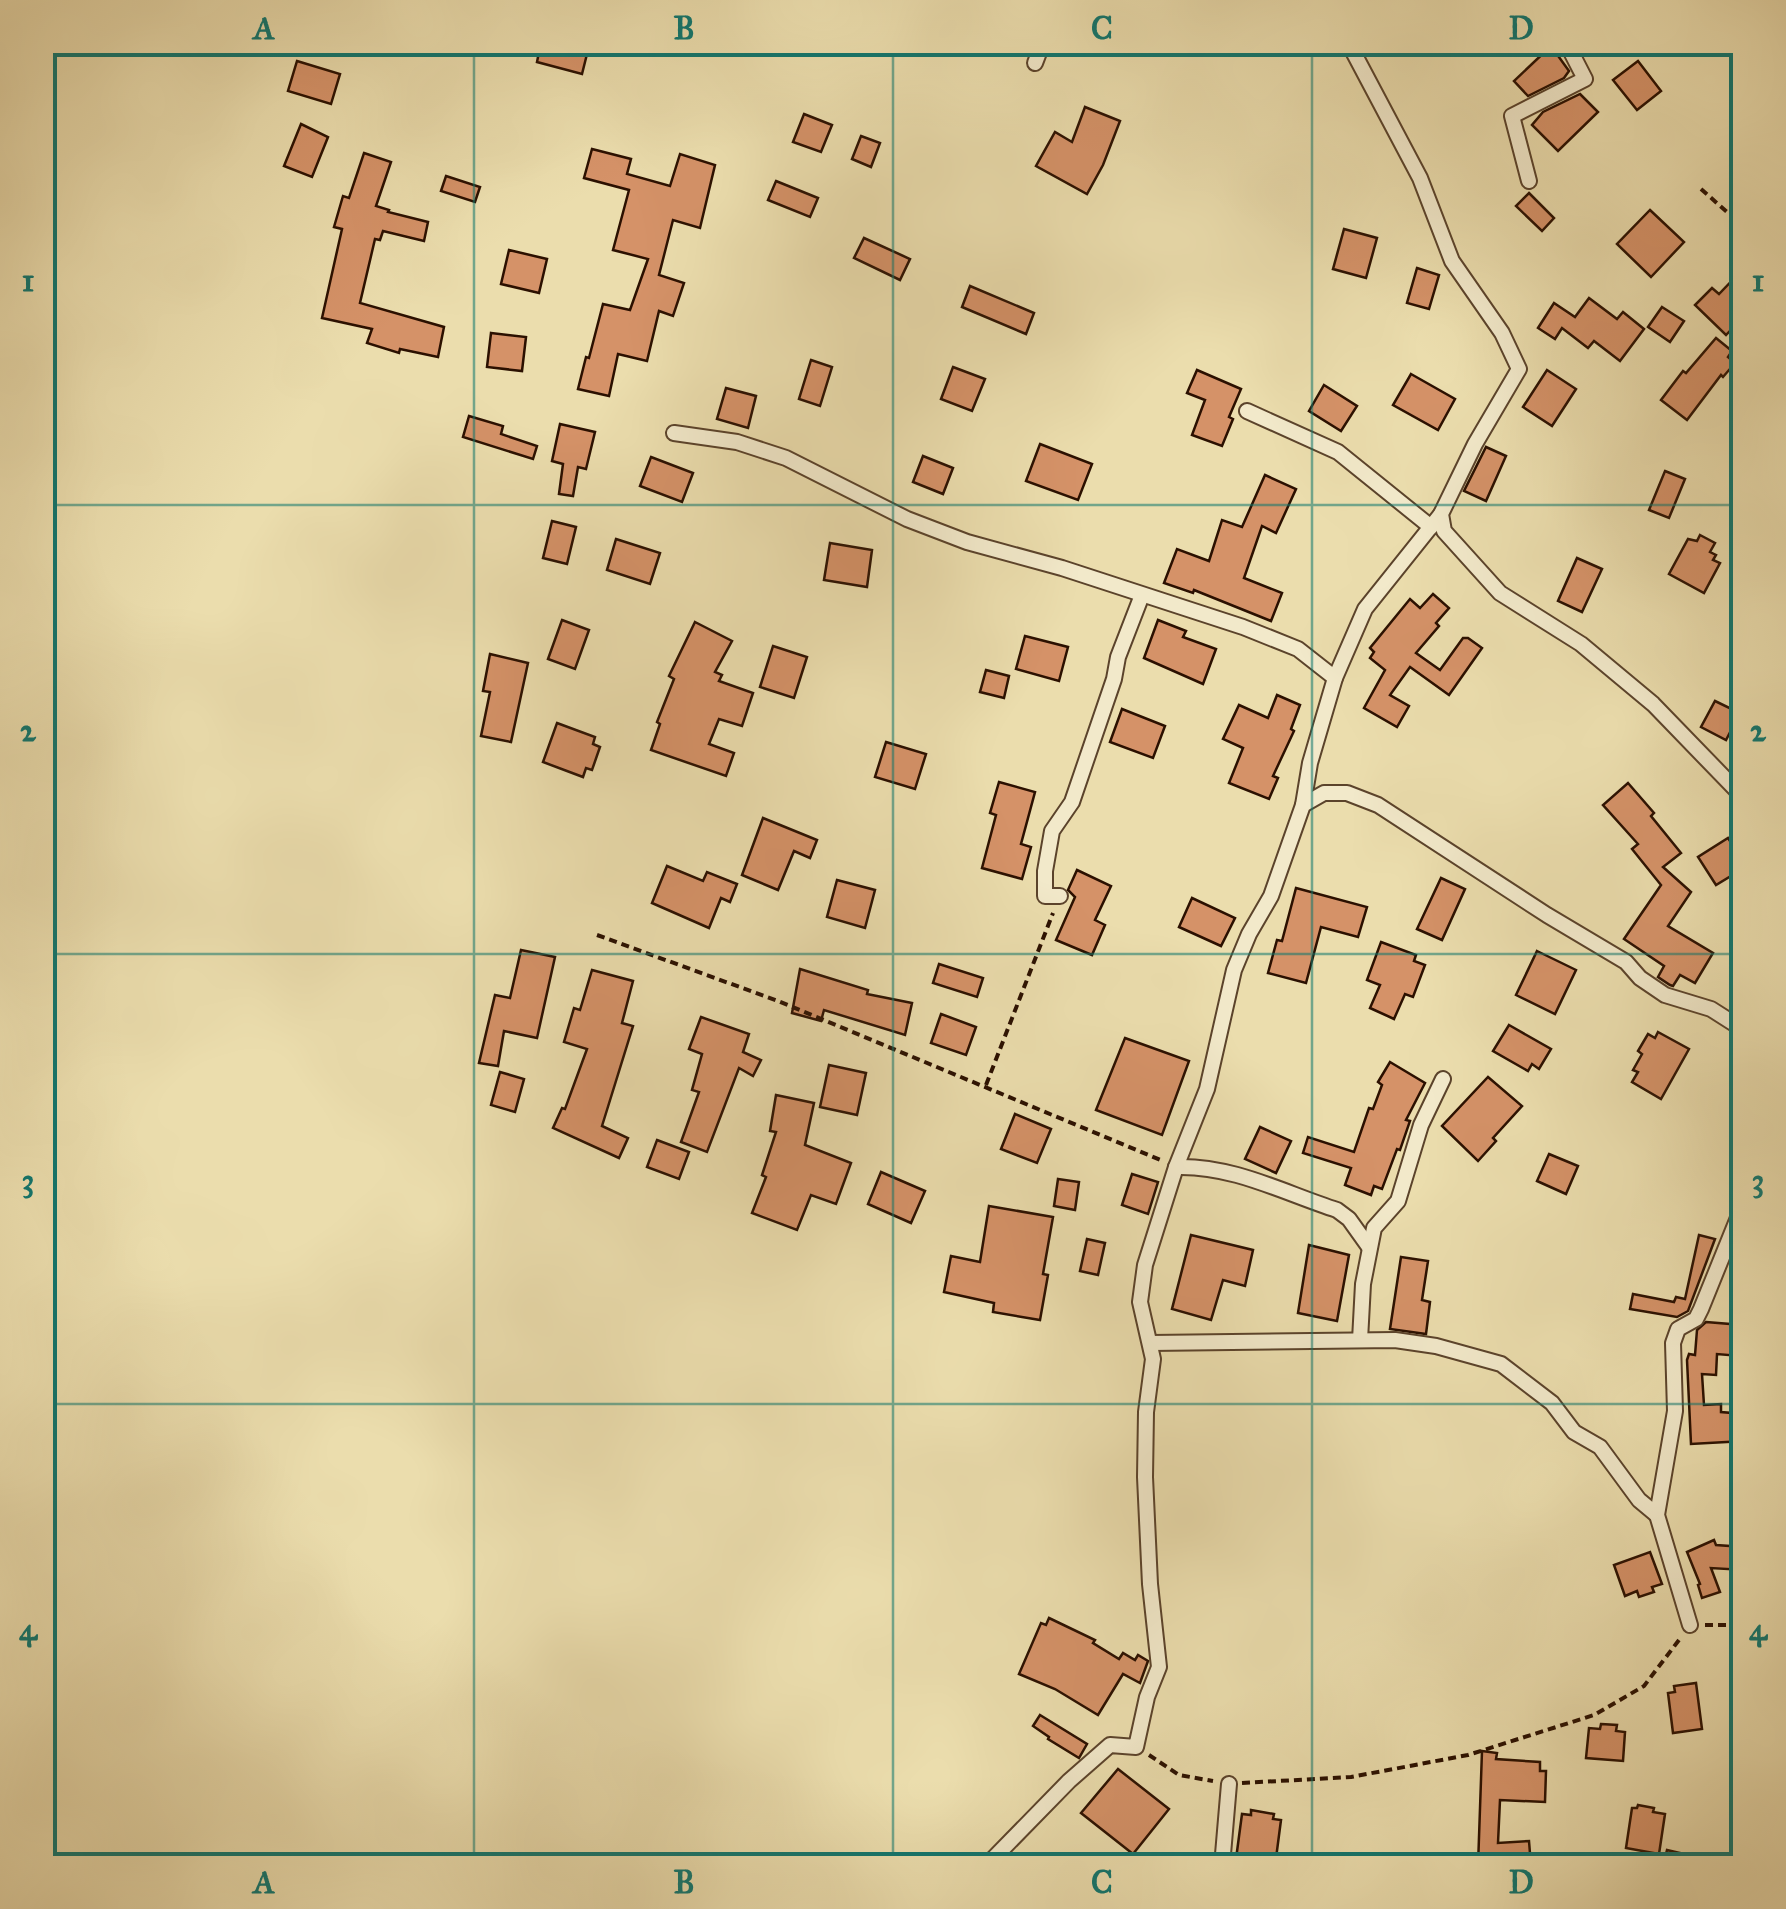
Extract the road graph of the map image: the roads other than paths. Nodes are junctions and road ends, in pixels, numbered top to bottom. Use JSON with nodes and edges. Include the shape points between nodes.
{"nodes":[{"id":1,"x":1043,"y":42,"type":"edge"},
{"id":2,"x":1348,"y":42,"type":"edge"},
{"id":3,"x":1566,"y":42,"type":"edge"},
{"id":4,"x":1035,"y":62,"type":"dead end"},
{"id":5,"x":1529,"y":181,"type":"dead end"},
{"id":6,"x":1247,"y":411,"type":"dead end"},
{"id":7,"x":674,"y":433,"type":"dead end"},
{"id":8,"x":1436,"y":520,"type":"junction"},
{"id":9,"x":1142,"y":595,"type":"junction"},
{"id":10,"x":1335,"y":678,"type":"junction"},
{"id":11,"x":1744,"y":798,"type":"edge"},
{"id":12,"x":1303,"y":805,"type":"junction"},
{"id":13,"x":1060,"y":896,"type":"road end"},
{"id":14,"x":1744,"y":1030,"type":"edge"},
{"id":15,"x":1443,"y":1079,"type":"dead end"},
{"id":16,"x":1176,"y":1166,"type":"junction"},
{"id":17,"x":1744,"y":1204,"type":"edge"},
{"id":18,"x":1369,"y":1247,"type":"junction"},
{"id":19,"x":1360,"y":1340,"type":"junction"},
{"id":20,"x":1151,"y":1343,"type":"junction"},
{"id":21,"x":1657,"y":1515,"type":"junction"},
{"id":22,"x":1690,"y":1625,"type":"road end"},
{"id":23,"x":1229,"y":1784,"type":"road end"},
{"id":24,"x":986,"y":1866,"type":"edge"},
{"id":25,"x":1222,"y":1866,"type":"edge"}],
"edges":[{"from":1,"to":4,"type":"street"},
{"from":2,"to":8,"type":"street","via":[[1420,178],[1452,261],[1519,369]]},
{"from":3,"to":5,"type":"street","via":[[1585,79],[1512,116]]},
{"from":6,"to":8,"type":"street","via":[[1338,452]]},
{"from":7,"to":9,"type":"street","via":[[786,458],[907,519]]},
{"from":8,"to":10,"type":"street","via":[[1365,608]]},
{"from":8,"to":11,"type":"street","via":[[1500,592],[1581,644],[1639,692]]},
{"from":9,"to":10,"type":"street","via":[[1298,648]]},
{"from":9,"to":13,"type":"street","via":[[1072,802],[1052,831],[1045,896]]},
{"from":10,"to":12,"type":"street"},
{"from":12,"to":14,"type":"street","via":[[1324,793],[1378,805],[1626,962],[1665,995],[1711,1009]]},
{"from":12,"to":16,"type":"street","via":[[1271,896],[1234,970],[1211,1077]]},
{"from":15,"to":18,"type":"street","via":[[1398,1200],[1374,1228]]},
{"from":16,"to":18,"type":"street","via":[[1228,1172],[1337,1210]]},
{"from":16,"to":20,"type":"street","via":[[1144,1265],[1140,1302]]},
{"from":17,"to":21,"type":"street","via":[[1696,1319],[1678,1329],[1673,1343],[1675,1411]]},
{"from":18,"to":19,"type":"street"},
{"from":19,"to":20,"type":"street"},
{"from":19,"to":21,"type":"street","via":[[1436,1346],[1501,1364],[1552,1403],[1574,1432],[1600,1447]]},
{"from":20,"to":24,"type":"street","via":[[1145,1478],[1158,1667],[1136,1747],[1110,1744]]},
{"from":21,"to":22,"type":"street"},
{"from":23,"to":25,"type":"street"}]}
